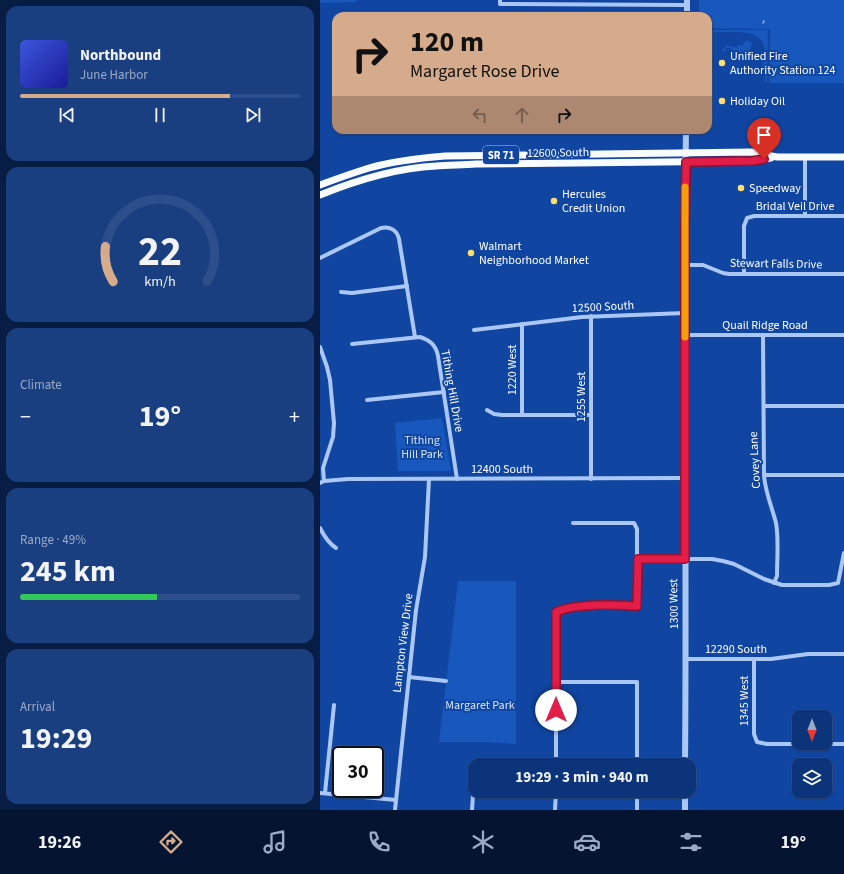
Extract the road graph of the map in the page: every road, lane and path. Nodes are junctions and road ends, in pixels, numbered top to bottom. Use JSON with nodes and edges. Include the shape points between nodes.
{"nodes":[{"id":1,"x":500,"y":2,"type":"edge"},
{"id":2,"x":552,"y":2,"type":"edge"},
{"id":3,"x":650,"y":2,"type":"edge"},
{"id":4,"x":688,"y":2,"type":"edge"},
{"id":5,"x":687,"y":12,"type":"edge"},
{"id":6,"x":686,"y":134,"type":"edge"},
{"id":7,"x":686,"y":153,"type":"junction"},
{"id":8,"x":777,"y":157,"type":"junction"},
{"id":9,"x":805,"y":157,"type":"junction"},
{"id":10,"x":844,"y":157,"type":"edge"},
{"id":11,"x":686,"y":162,"type":"junction"},
{"id":12,"x":320,"y":185,"type":"edge"},
{"id":13,"x":320,"y":195,"type":"edge"},
{"id":14,"x":805,"y":216,"type":"junction"},
{"id":15,"x":844,"y":216,"type":"edge"},
{"id":16,"x":320,"y":258,"type":"edge"},
{"id":17,"x":685,"y":265,"type":"junction"},
{"id":18,"x":744,"y":274,"type":"junction"},
{"id":19,"x":844,"y":274,"type":"edge"},
{"id":20,"x":407,"y":286,"type":"junction"},
{"id":21,"x":341,"y":292,"type":"dead end"},
{"id":22,"x":685,"y":313,"type":"junction"},
{"id":23,"x":591,"y":316,"type":"junction"},
{"id":24,"x":522,"y":324,"type":"junction"},
{"id":25,"x":474,"y":330,"type":"dead end"},
{"id":26,"x":685,"y":335,"type":"junction"},
{"id":27,"x":764,"y":335,"type":"junction"},
{"id":28,"x":844,"y":335,"type":"edge"},
{"id":29,"x":415,"y":337,"type":"junction"},
{"id":30,"x":352,"y":344,"type":"dead end"},
{"id":31,"x":320,"y":347,"type":"edge"},
{"id":32,"x":444,"y":392,"type":"junction"},
{"id":33,"x":367,"y":400,"type":"dead end"},
{"id":34,"x":764,"y":406,"type":"junction"},
{"id":35,"x":844,"y":406,"type":"edge"},
{"id":36,"x":487,"y":410,"type":"dead end"},
{"id":37,"x":522,"y":415,"type":"junction"},
{"id":38,"x":591,"y":415,"type":"junction"},
{"id":39,"x":764,"y":475,"type":"junction"},
{"id":40,"x":844,"y":475,"type":"edge"},
{"id":41,"x":591,"y":478,"type":"junction"},
{"id":42,"x":685,"y":478,"type":"junction"},
{"id":43,"x":429,"y":479,"type":"junction"},
{"id":44,"x":457,"y":479,"type":"junction"},
{"id":45,"x":322,"y":482,"type":"edge"},
{"id":46,"x":573,"y":523,"type":"dead end"},
{"id":47,"x":320,"y":528,"type":"edge"},
{"id":48,"x":336,"y":548,"type":"dead end"},
{"id":49,"x":844,"y":553,"type":"edge"},
{"id":50,"x":638,"y":559,"type":"junction"},
{"id":51,"x":685,"y":559,"type":"junction"},
{"id":52,"x":774,"y":583,"type":"junction"},
{"id":53,"x":844,"y":654,"type":"edge"},
{"id":54,"x":686,"y":659,"type":"junction"},
{"id":55,"x":754,"y":659,"type":"junction"},
{"id":56,"x":409,"y":677,"type":"junction"},
{"id":57,"x":446,"y":681,"type":"dead end"},
{"id":58,"x":556,"y":682,"type":"junction"},
{"id":59,"x":334,"y":705,"type":"dead end"},
{"id":60,"x":792,"y":744,"type":"edge"},
{"id":61,"x":832,"y":744,"type":"edge"},
{"id":62,"x":844,"y":744,"type":"edge"},
{"id":63,"x":556,"y":758,"type":"edge"},
{"id":64,"x":637,"y":758,"type":"edge"},
{"id":65,"x":685,"y":758,"type":"edge"},
{"id":66,"x":322,"y":793,"type":"edge"},
{"id":67,"x":473,"y":798,"type":"edge"},
{"id":68,"x":556,"y":798,"type":"edge"},
{"id":69,"x":637,"y":798,"type":"edge"},
{"id":70,"x":685,"y":798,"type":"edge"},
{"id":71,"x":396,"y":800,"type":"junction"},
{"id":72,"x":395,"y":810,"type":"edge"},
{"id":73,"x":472,"y":810,"type":"edge"},
{"id":74,"x":555,"y":810,"type":"edge"},
{"id":75,"x":637,"y":810,"type":"edge"},
{"id":76,"x":685,"y":810,"type":"edge"}],
"edges":[{"from":1,"to":2,"type":"street"},
{"from":2,"to":3,"type":"street"},
{"from":3,"to":4,"type":"street"},
{"from":4,"to":5,"type":"street"},
{"from":6,"to":7,"type":"street","name":"1300 West"},
{"from":7,"to":8,"type":"main road","name":"12600 South","number":"SR 71","via":[[752,152]]},
{"from":7,"to":11,"type":"street","name":"1300 West"},
{"from":7,"to":12,"type":"main road","name":"12600 South","number":"SR 71","via":[[445,156],[370,168]]},
{"from":8,"to":9,"type":"main road","name":"12600 South","number":"SR 71"},
{"from":8,"to":11,"type":"main road","name":"12600 South","number":"SR 71","via":[[752,161]]},
{"from":9,"to":10,"type":"main road","name":"12600 South","number":"SR 71"},
{"from":9,"to":14,"type":"street"},
{"from":11,"to":13,"type":"main road","name":"12600 South","number":"SR 71","via":[[435,166],[371,177]]},
{"from":11,"to":17,"type":"street","name":"1300 West"},
{"from":14,"to":15,"type":"street","name":"Bridal Veil Drive"},
{"from":14,"to":18,"type":"street","name":"Bridal Veil Drive","via":[[747,218],[744,226]]},
{"from":16,"to":20,"type":"street","via":[[381,228],[390,228],[398,235]]},
{"from":17,"to":18,"type":"street","name":"Stewart Falls Drive","via":[[703,265],[726,274]]},
{"from":17,"to":22,"type":"street","name":"1300 West"},
{"from":18,"to":19,"type":"street","name":"Stewart Falls Drive"},
{"from":20,"to":21,"type":"street"},
{"from":20,"to":29,"type":"street"},
{"from":22,"to":23,"type":"street","name":"12500 South"},
{"from":22,"to":26,"type":"street","name":"1300 West"},
{"from":23,"to":24,"type":"street","name":"12500 South"},
{"from":23,"to":38,"type":"street","name":"1255 West"},
{"from":24,"to":25,"type":"street","name":"12500 South"},
{"from":24,"to":37,"type":"street","name":"1220 West"},
{"from":26,"to":27,"type":"street","name":"Quail Ridge Road"},
{"from":26,"to":42,"type":"street","name":"1300 West"},
{"from":27,"to":28,"type":"street","name":"Quail Ridge Road"},
{"from":27,"to":34,"type":"street","name":"Covey Lane"},
{"from":29,"to":30,"type":"street"},
{"from":29,"to":32,"type":"street","name":"Tithing Hill Drive","via":[[428,340],[436,349]]},
{"from":31,"to":45,"type":"street","via":[[330,380],[334,423]]},
{"from":32,"to":33,"type":"street"},
{"from":32,"to":44,"type":"street","name":"Tithing Hill Drive"},
{"from":34,"to":35,"type":"street"},
{"from":34,"to":39,"type":"street","name":"Covey Lane"},
{"from":36,"to":37,"type":"street","via":[[494,414]]},
{"from":37,"to":38,"type":"street"},
{"from":38,"to":41,"type":"street","name":"1255 West"},
{"from":39,"to":40,"type":"street"},
{"from":39,"to":52,"type":"street","name":"Covey Lane","via":[[777,531],[777,576]]},
{"from":41,"to":42,"type":"street","name":"12400 South"},
{"from":41,"to":44,"type":"street","name":"12400 South"},
{"from":42,"to":51,"type":"street","name":"1300 West"},
{"from":43,"to":44,"type":"street","name":"12400 South"},
{"from":43,"to":45,"type":"street","name":"12400 South","via":[[348,479]]},
{"from":43,"to":56,"type":"street","name":"Lampton View Drive","via":[[425,557]]},
{"from":46,"to":50,"type":"street","via":[[634,523],[638,535]]},
{"from":47,"to":48,"type":"street","via":[[330,544]]},
{"from":49,"to":52,"type":"street","via":[[838,583]]},
{"from":50,"to":51,"type":"street"},
{"from":50,"to":58,"type":"street","via":[[637,606],[566,608],[556,612]]},
{"from":51,"to":52,"type":"street","via":[[723,561]]},
{"from":51,"to":54,"type":"street","name":"1300 West"},
{"from":53,"to":55,"type":"street","name":"12290 South"},
{"from":54,"to":55,"type":"street","name":"12290 South"},
{"from":54,"to":65,"type":"street","name":"1300 West"},
{"from":55,"to":60,"type":"street","name":"1345 West","via":[[754,734],[757,742]]},
{"from":56,"to":57,"type":"street"},
{"from":56,"to":71,"type":"street","name":"Lampton View Drive"},
{"from":58,"to":63,"type":"street"},
{"from":58,"to":64,"type":"street","via":[[638,682]]},
{"from":59,"to":66,"type":"street"},
{"from":61,"to":62,"type":"street"},
{"from":66,"to":71,"type":"street"},
{"from":67,"to":73,"type":"street"},
{"from":68,"to":74,"type":"street"},
{"from":69,"to":75,"type":"street"},
{"from":70,"to":76,"type":"street"},
{"from":71,"to":72,"type":"street","name":"Lampton View Drive"}]}
